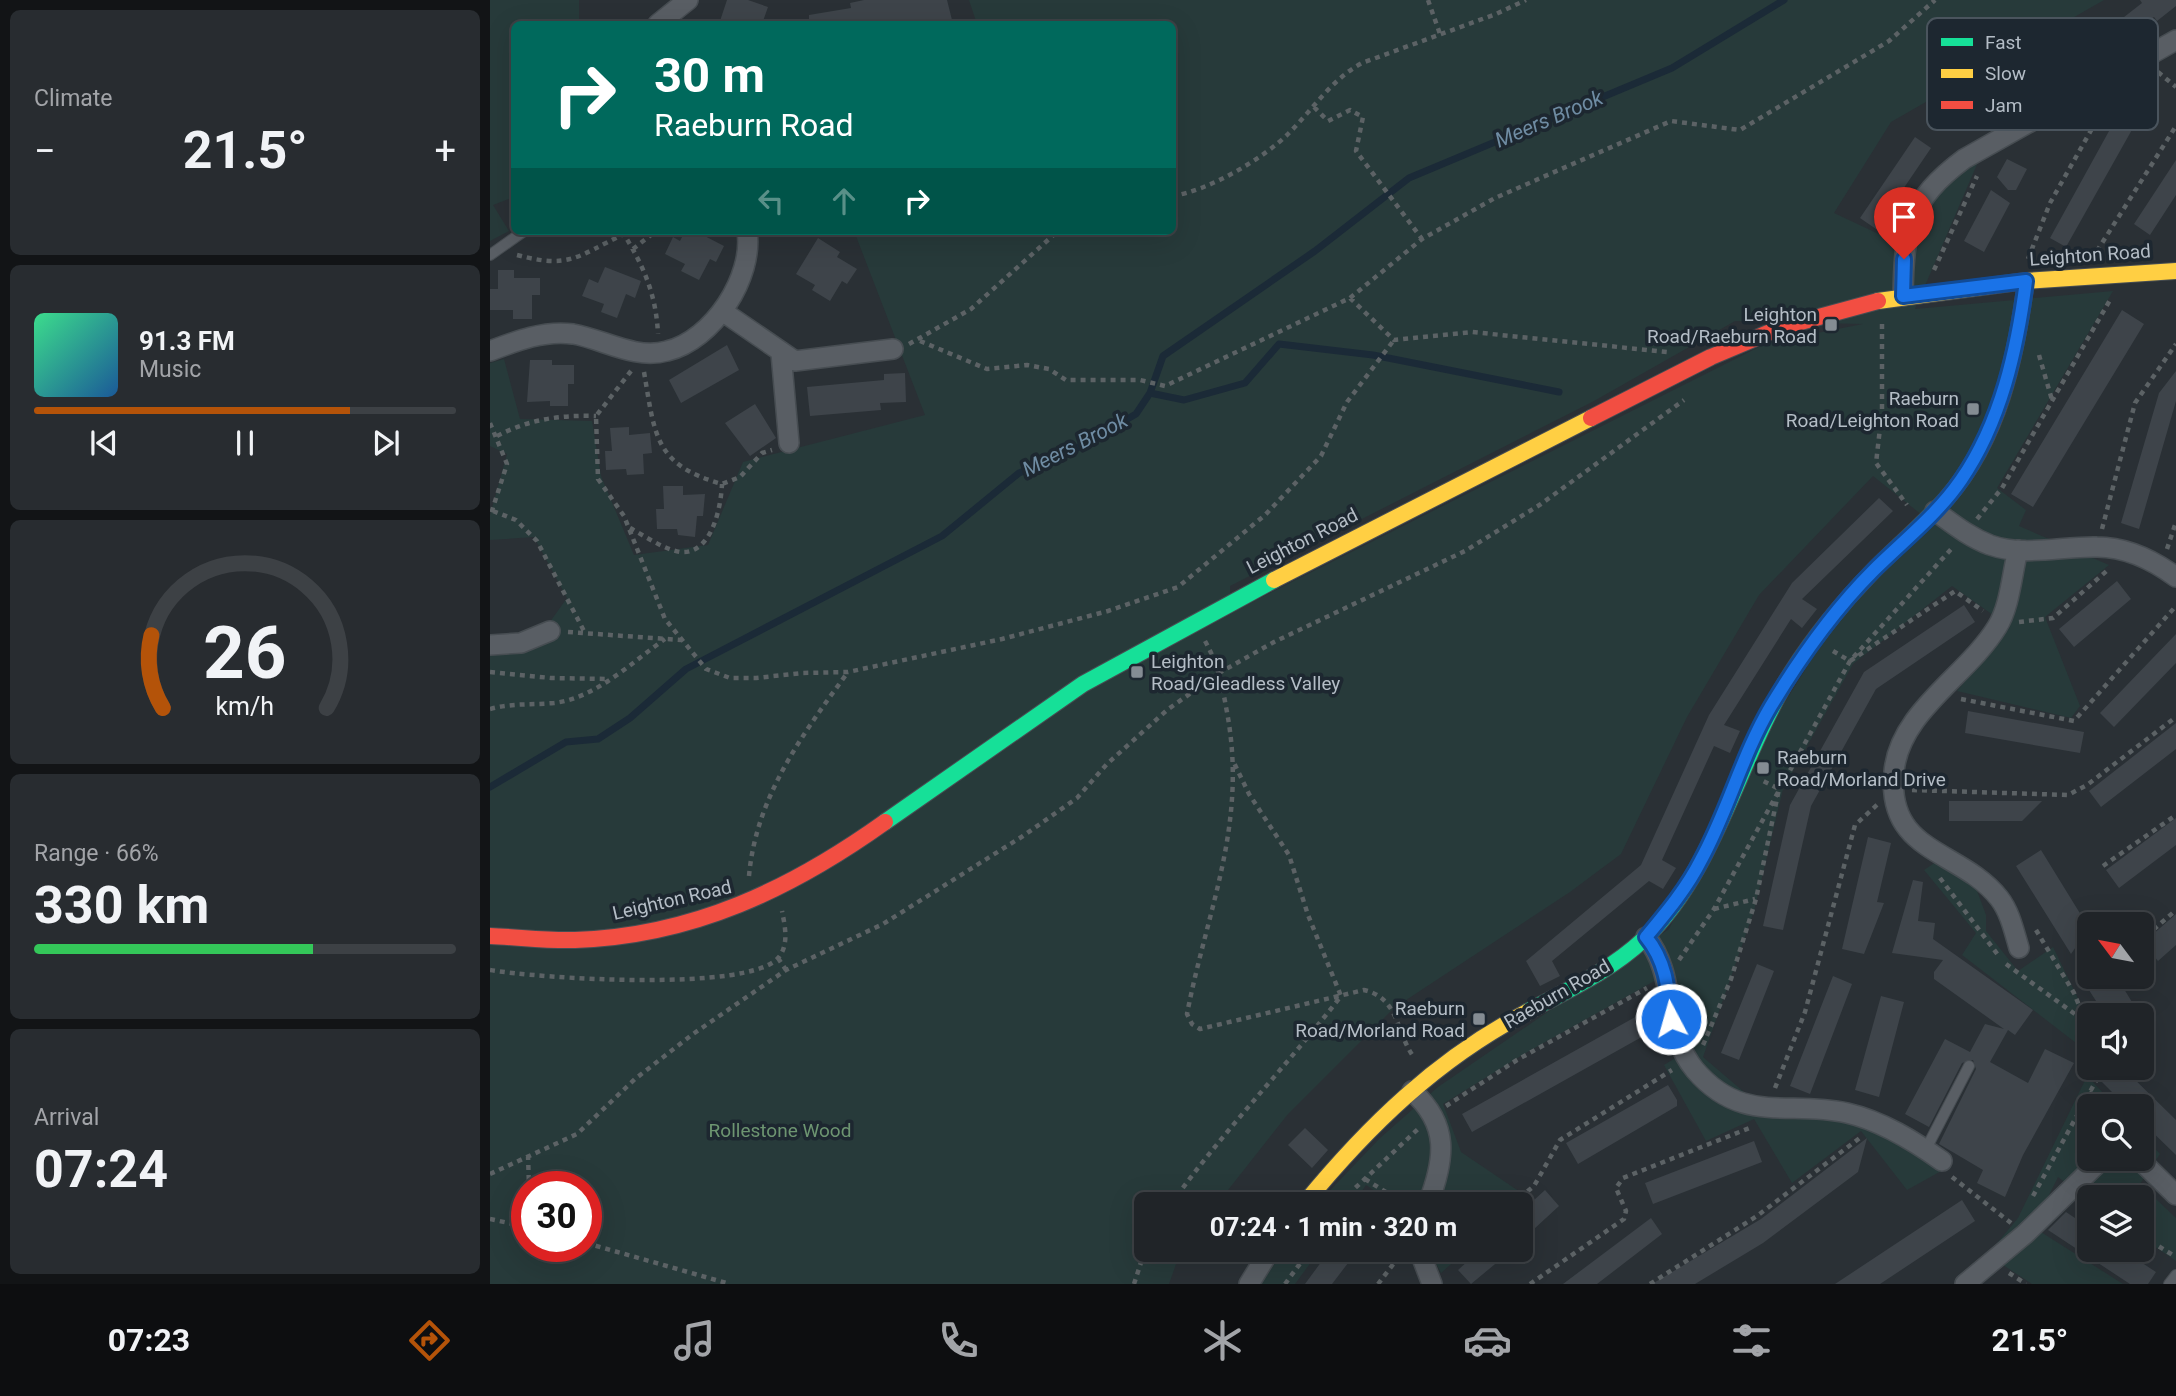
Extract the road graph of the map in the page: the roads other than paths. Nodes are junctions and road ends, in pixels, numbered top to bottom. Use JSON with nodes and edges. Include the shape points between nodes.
{"nodes":[{"id":1,"x":688,"y":0,"type":"edge"},
{"id":2,"x":662,"y":21,"type":"edge"},
{"id":3,"x":2176,"y":40,"type":"edge"},
{"id":4,"x":2158,"y":50,"type":"edge"},
{"id":5,"x":2014,"y":130,"type":"edge"},
{"id":6,"x":518,"y":235,"type":"edge"},
{"id":7,"x":747,"y":235,"type":"edge"},
{"id":8,"x":493,"y":252,"type":"edge"},
{"id":9,"x":2176,"y":271,"type":"edge"},
{"id":10,"x":2026,"y":281,"type":"junction"},
{"id":11,"x":1894,"y":298,"type":"junction"},
{"id":12,"x":722,"y":311,"type":"junction"},
{"id":13,"x":893,"y":349,"type":"road end"},
{"id":14,"x":490,"y":351,"type":"edge"},
{"id":15,"x":780,"y":353,"type":"junction"},
{"id":16,"x":789,"y":443,"type":"road end"},
{"id":17,"x":1929,"y":517,"type":"junction"},
{"id":18,"x":2018,"y":550,"type":"junction"},
{"id":19,"x":2169,"y":572,"type":"edge"},
{"id":20,"x":550,"y":631,"type":"road end"},
{"id":21,"x":490,"y":645,"type":"edge"},
{"id":22,"x":490,"y":936,"type":"edge"},
{"id":23,"x":1646,"y":937,"type":"junction"},
{"id":24,"x":2019,"y":948,"type":"dead end"},
{"id":25,"x":1969,"y":1066,"type":"dead end"},
{"id":26,"x":1412,"y":1091,"type":"junction"},
{"id":27,"x":1926,"y":1149,"type":"junction"},
{"id":28,"x":1942,"y":1161,"type":"road end"},
{"id":29,"x":2090,"y":1171,"type":"edge"},
{"id":30,"x":2151,"y":1171,"type":"edge"},
{"id":31,"x":1314,"y":1192,"type":"edge"},
{"id":32,"x":1432,"y":1192,"type":"edge"},
{"id":33,"x":2176,"y":1195,"type":"edge"},
{"id":34,"x":1263,"y":1262,"type":"edge"},
{"id":35,"x":1424,"y":1262,"type":"edge"},
{"id":36,"x":2176,"y":1275,"type":"edge"},
{"id":37,"x":1249,"y":1284,"type":"edge"},
{"id":38,"x":1432,"y":1284,"type":"edge"},
{"id":39,"x":1965,"y":1284,"type":"edge"},
{"id":40,"x":2169,"y":1284,"type":"edge"}],
"edges":[{"from":1,"to":2,"type":"street"},
{"from":3,"to":4,"type":"street"},
{"from":5,"to":11,"type":"street","via":[[1943,174],[1929,188],[1918,206]]},
{"from":6,"to":8,"type":"lane"},
{"from":7,"to":12,"type":"street","via":[[746,260]]},
{"from":9,"to":10,"type":"street","name":"Leighton Road"},
{"from":10,"to":11,"type":"street","name":"Leighton Road"},
{"from":10,"to":17,"type":"street","name":"Raeburn Road","via":[[2019,330],[1983,444],[1960,481]]},
{"from":11,"to":22,"type":"street","name":"Leighton Road","via":[[1783,327],[1712,357],[1194,621],[1083,684],[830,861],[750,902],[641,933],[575,940]]},
{"from":12,"to":14,"type":"street","via":[[694,337],[666,352],[610,347],[572,334],[548,334]]},
{"from":12,"to":15,"type":"street"},
{"from":13,"to":15,"type":"street","via":[[795,361]]},
{"from":15,"to":16,"type":"street"},
{"from":17,"to":18,"type":"street","via":[[1992,546]]},
{"from":17,"to":23,"type":"street","name":"Raeburn Road","via":[[1872,572],[1814,640],[1770,708],[1702,860]]},
{"from":18,"to":19,"type":"street","via":[[2098,547],[2130,552]]},
{"from":18,"to":24,"type":"street","via":[[2000,624],[1904,736],[1895,755],[1893,789],[1894,807],[1903,826],[1921,844],[1973,875],[1999,898],[2012,920]]},
{"from":20,"to":21,"type":"street","via":[[522,643]]},
{"from":23,"to":26,"type":"street","name":"Raeburn Road","via":[[1599,974],[1488,1033]]},
{"from":23,"to":27,"type":"street","via":[[1667,977],[1671,1019],[1680,1046],[1714,1089],[1766,1110],[1822,1109],[1851,1114]]},
{"from":25,"to":27,"type":"lane"},
{"from":26,"to":31,"type":"street","name":"Raeburn Road","via":[[1377,1120]]},
{"from":26,"to":32,"type":"street","via":[[1434,1114],[1441,1139]]},
{"from":27,"to":28,"type":"street"},
{"from":29,"to":39,"type":"street"},
{"from":30,"to":33,"type":"street"},
{"from":34,"to":37,"type":"street"},
{"from":35,"to":38,"type":"street"},
{"from":36,"to":40,"type":"lane"}]}
